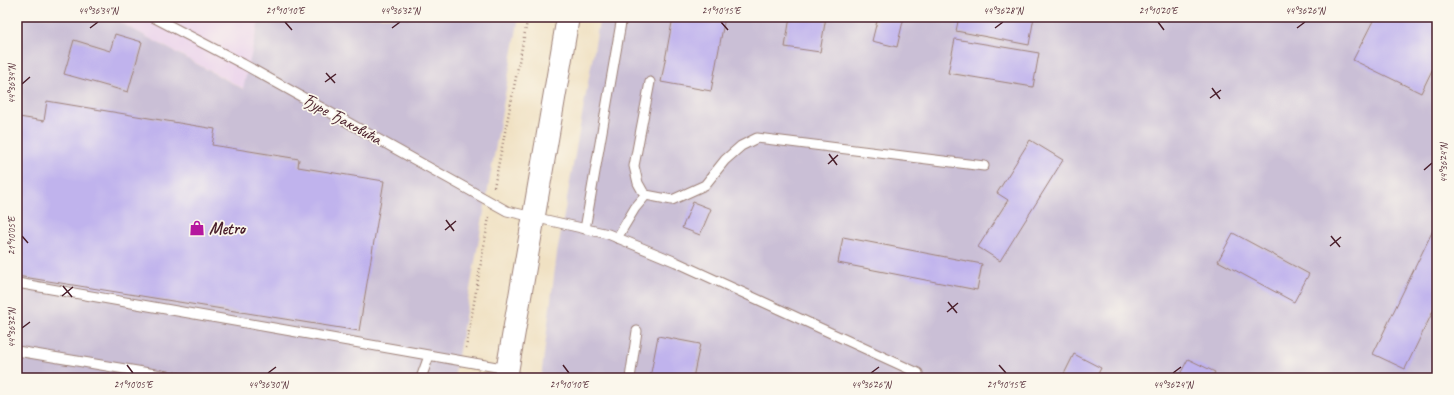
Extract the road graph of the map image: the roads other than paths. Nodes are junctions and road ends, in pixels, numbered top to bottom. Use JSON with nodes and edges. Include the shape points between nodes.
{"nodes":[{"id":1,"x":153,"y":17,"type":"edge"},
{"id":2,"x":568,"y":17,"type":"edge"},
{"id":3,"x":622,"y":17,"type":"edge"},
{"id":4,"x":650,"y":82,"type":"dead end"},
{"id":5,"x":984,"y":166,"type":"dead end"},
{"id":6,"x":646,"y":195,"type":"junction"},
{"id":7,"x":534,"y":216,"type":"junction"},
{"id":8,"x":584,"y":228,"type":"junction"},
{"id":9,"x":617,"y":238,"type":"junction"},
{"id":10,"x":17,"y":283,"type":"edge"},
{"id":11,"x":637,"y":331,"type":"dead end"},
{"id":12,"x":17,"y":351,"type":"edge"},
{"id":13,"x":429,"y":356,"type":"junction"},
{"id":14,"x":918,"y":373,"type":"dead end"},
{"id":15,"x":507,"y":374,"type":"edge"},
{"id":16,"x":179,"y":378,"type":"edge"},
{"id":17,"x":421,"y":378,"type":"edge"},
{"id":18,"x":630,"y":378,"type":"edge"}],
"edges":[{"from":1,"to":7,"type":"lane","name":"Ђуре Ђаковића","via":[[243,64],[507,211]]},
{"from":2,"to":7,"type":"street"},
{"from":3,"to":8,"type":"lane"},
{"from":4,"to":6,"type":"lane","via":[[634,166],[638,183]]},
{"from":5,"to":6,"type":"lane","via":[[756,138],[741,146],[725,160],[705,185],[672,200]]},
{"from":6,"to":9,"type":"lane"},
{"from":7,"to":8,"type":"lane","name":"Ђуре Ђаковића"},
{"from":7,"to":15,"type":"street"},
{"from":8,"to":9,"type":"lane","name":"Ђуре Ђаковића"},
{"from":9,"to":14,"type":"lane","name":"Ђуре Ђаковића","via":[[676,262]]},
{"from":10,"to":13,"type":"lane"},
{"from":11,"to":18,"type":"lane"},
{"from":12,"to":16,"type":"lane"},
{"from":13,"to":15,"type":"lane"},
{"from":13,"to":17,"type":"lane"}]}
